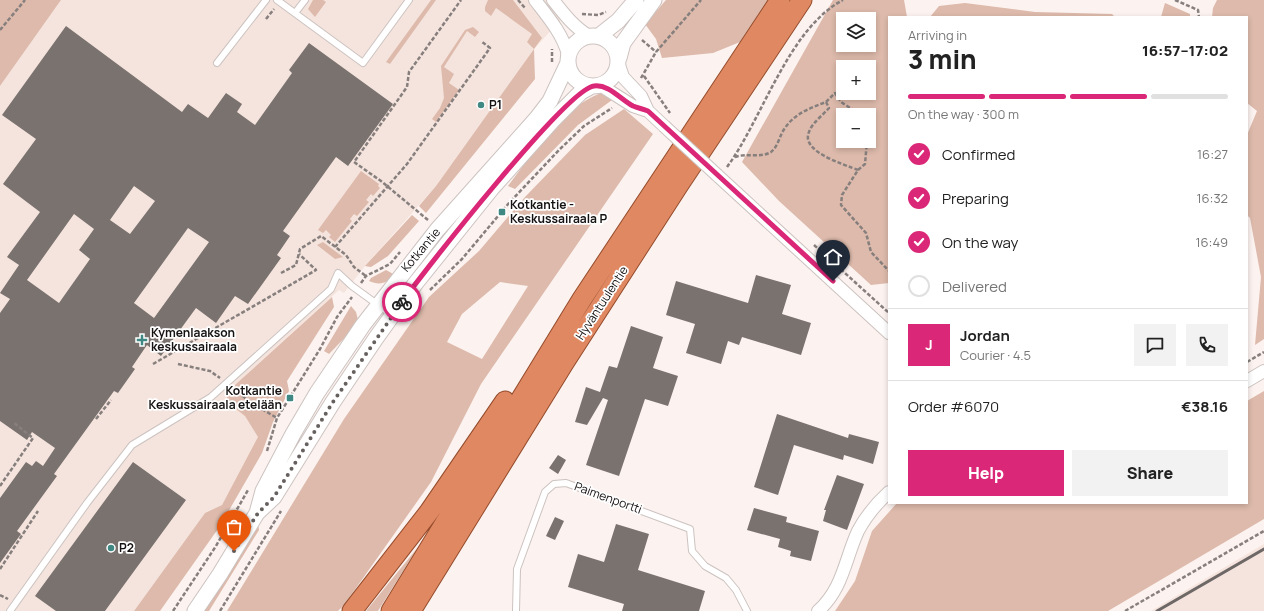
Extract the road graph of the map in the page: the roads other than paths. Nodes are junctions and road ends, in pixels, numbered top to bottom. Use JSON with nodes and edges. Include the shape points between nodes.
{"nodes":[{"id":1,"x":266,"y":0,"type":"edge"},
{"id":2,"x":277,"y":0,"type":"edge"},
{"id":3,"x":305,"y":0,"type":"edge"},
{"id":4,"x":409,"y":0,"type":"edge"},
{"id":5,"x":535,"y":0,"type":"edge"},
{"id":6,"x":553,"y":0,"type":"edge"},
{"id":7,"x":636,"y":0,"type":"edge"},
{"id":8,"x":654,"y":0,"type":"edge"},
{"id":9,"x":780,"y":0,"type":"edge"},
{"id":10,"x":802,"y":0,"type":"edge"},
{"id":11,"x":295,"y":13,"type":"junction"},
{"id":12,"x":594,"y":36,"type":"junction"},
{"id":13,"x":568,"y":58,"type":"junction"},
{"id":14,"x":619,"y":62,"type":"junction"},
{"id":15,"x":217,"y":63,"type":"dead end"},
{"id":16,"x":596,"y":86,"type":"junction"},
{"id":17,"x":648,"y":111,"type":"junction"},
{"id":18,"x":582,"y":299,"type":"junction"},
{"id":19,"x":378,"y":305,"type":"junction"},
{"id":20,"x":392,"y":316,"type":"junction"},
{"id":21,"x":888,"y":332,"type":"edge"},
{"id":22,"x":1264,"y":371,"type":"edge"},
{"id":23,"x":1248,"y":380,"type":"edge"},
{"id":24,"x":888,"y":493,"type":"edge"},
{"id":25,"x":258,"y":513,"type":"junction"},
{"id":26,"x":10,"y":611,"type":"edge"},
{"id":27,"x":195,"y":611,"type":"edge"},
{"id":28,"x":352,"y":611,"type":"edge"},
{"id":29,"x":391,"y":611,"type":"edge"},
{"id":30,"x":412,"y":611,"type":"edge"},
{"id":31,"x":516,"y":611,"type":"edge"},
{"id":32,"x":747,"y":611,"type":"edge"},
{"id":33,"x":818,"y":611,"type":"edge"}],
"edges":[{"from":1,"to":15,"type":"lane"},
{"from":2,"to":11,"type":"lane"},
{"from":3,"to":11,"type":"lane"},
{"from":4,"to":11,"type":"lane","via":[[363,63]]},
{"from":5,"to":13,"type":"street","via":[[565,42]]},
{"from":6,"to":12,"type":"street","via":[[578,29]]},
{"from":7,"to":12,"type":"street","via":[[618,21]]},
{"from":8,"to":14,"type":"street","via":[[623,43]]},
{"from":9,"to":18,"type":"highway","name":"Hyväntuulentie"},
{"from":10,"to":30,"type":"highway","name":"Hyväntuulentie","via":[[625,267]]},
{"from":12,"to":13,"type":"street","via":[[580,39],[573,45]]},
{"from":12,"to":14,"type":"street","via":[[614,46]]},
{"from":13,"to":16,"type":"street","via":[[573,75]]},
{"from":13,"to":19,"type":"street","name":"Kotkantie","via":[[550,101],[537,118],[437,230]]},
{"from":14,"to":16,"type":"street","via":[[614,76]]},
{"from":14,"to":17,"type":"street","via":[[623,77],[640,96]]},
{"from":16,"to":17,"type":"street"},
{"from":16,"to":20,"type":"street","name":"Kotkantie","via":[[581,92],[560,112],[492,188]]},
{"from":17,"to":21,"type":"street","bridge":true},
{"from":18,"to":28,"type":"highway","via":[[508,396],[429,512]]},
{"from":18,"to":29,"type":"highway","name":"Hyväntuulentie"},
{"from":19,"to":20,"type":"lane"},
{"from":19,"to":25,"type":"street","name":"Kotkantie","via":[[317,393],[262,491]]},
{"from":19,"to":26,"type":"lane","via":[[338,273],[331,289],[211,398],[132,445]]},
{"from":20,"to":25,"type":"street","name":"Kotkantie","via":[[333,402],[274,497]]},
{"from":22,"to":23,"type":"street"},
{"from":24,"to":33,"type":"street","via":[[858,531],[835,592]]},
{"from":25,"to":27,"type":"street","name":"Kotkantie"},
{"from":31,"to":32,"type":"lane","name":"Paimenportti","via":[[517,569],[545,492],[554,484],[566,483],[690,529],[692,551],[705,566],[726,578]]}]}
